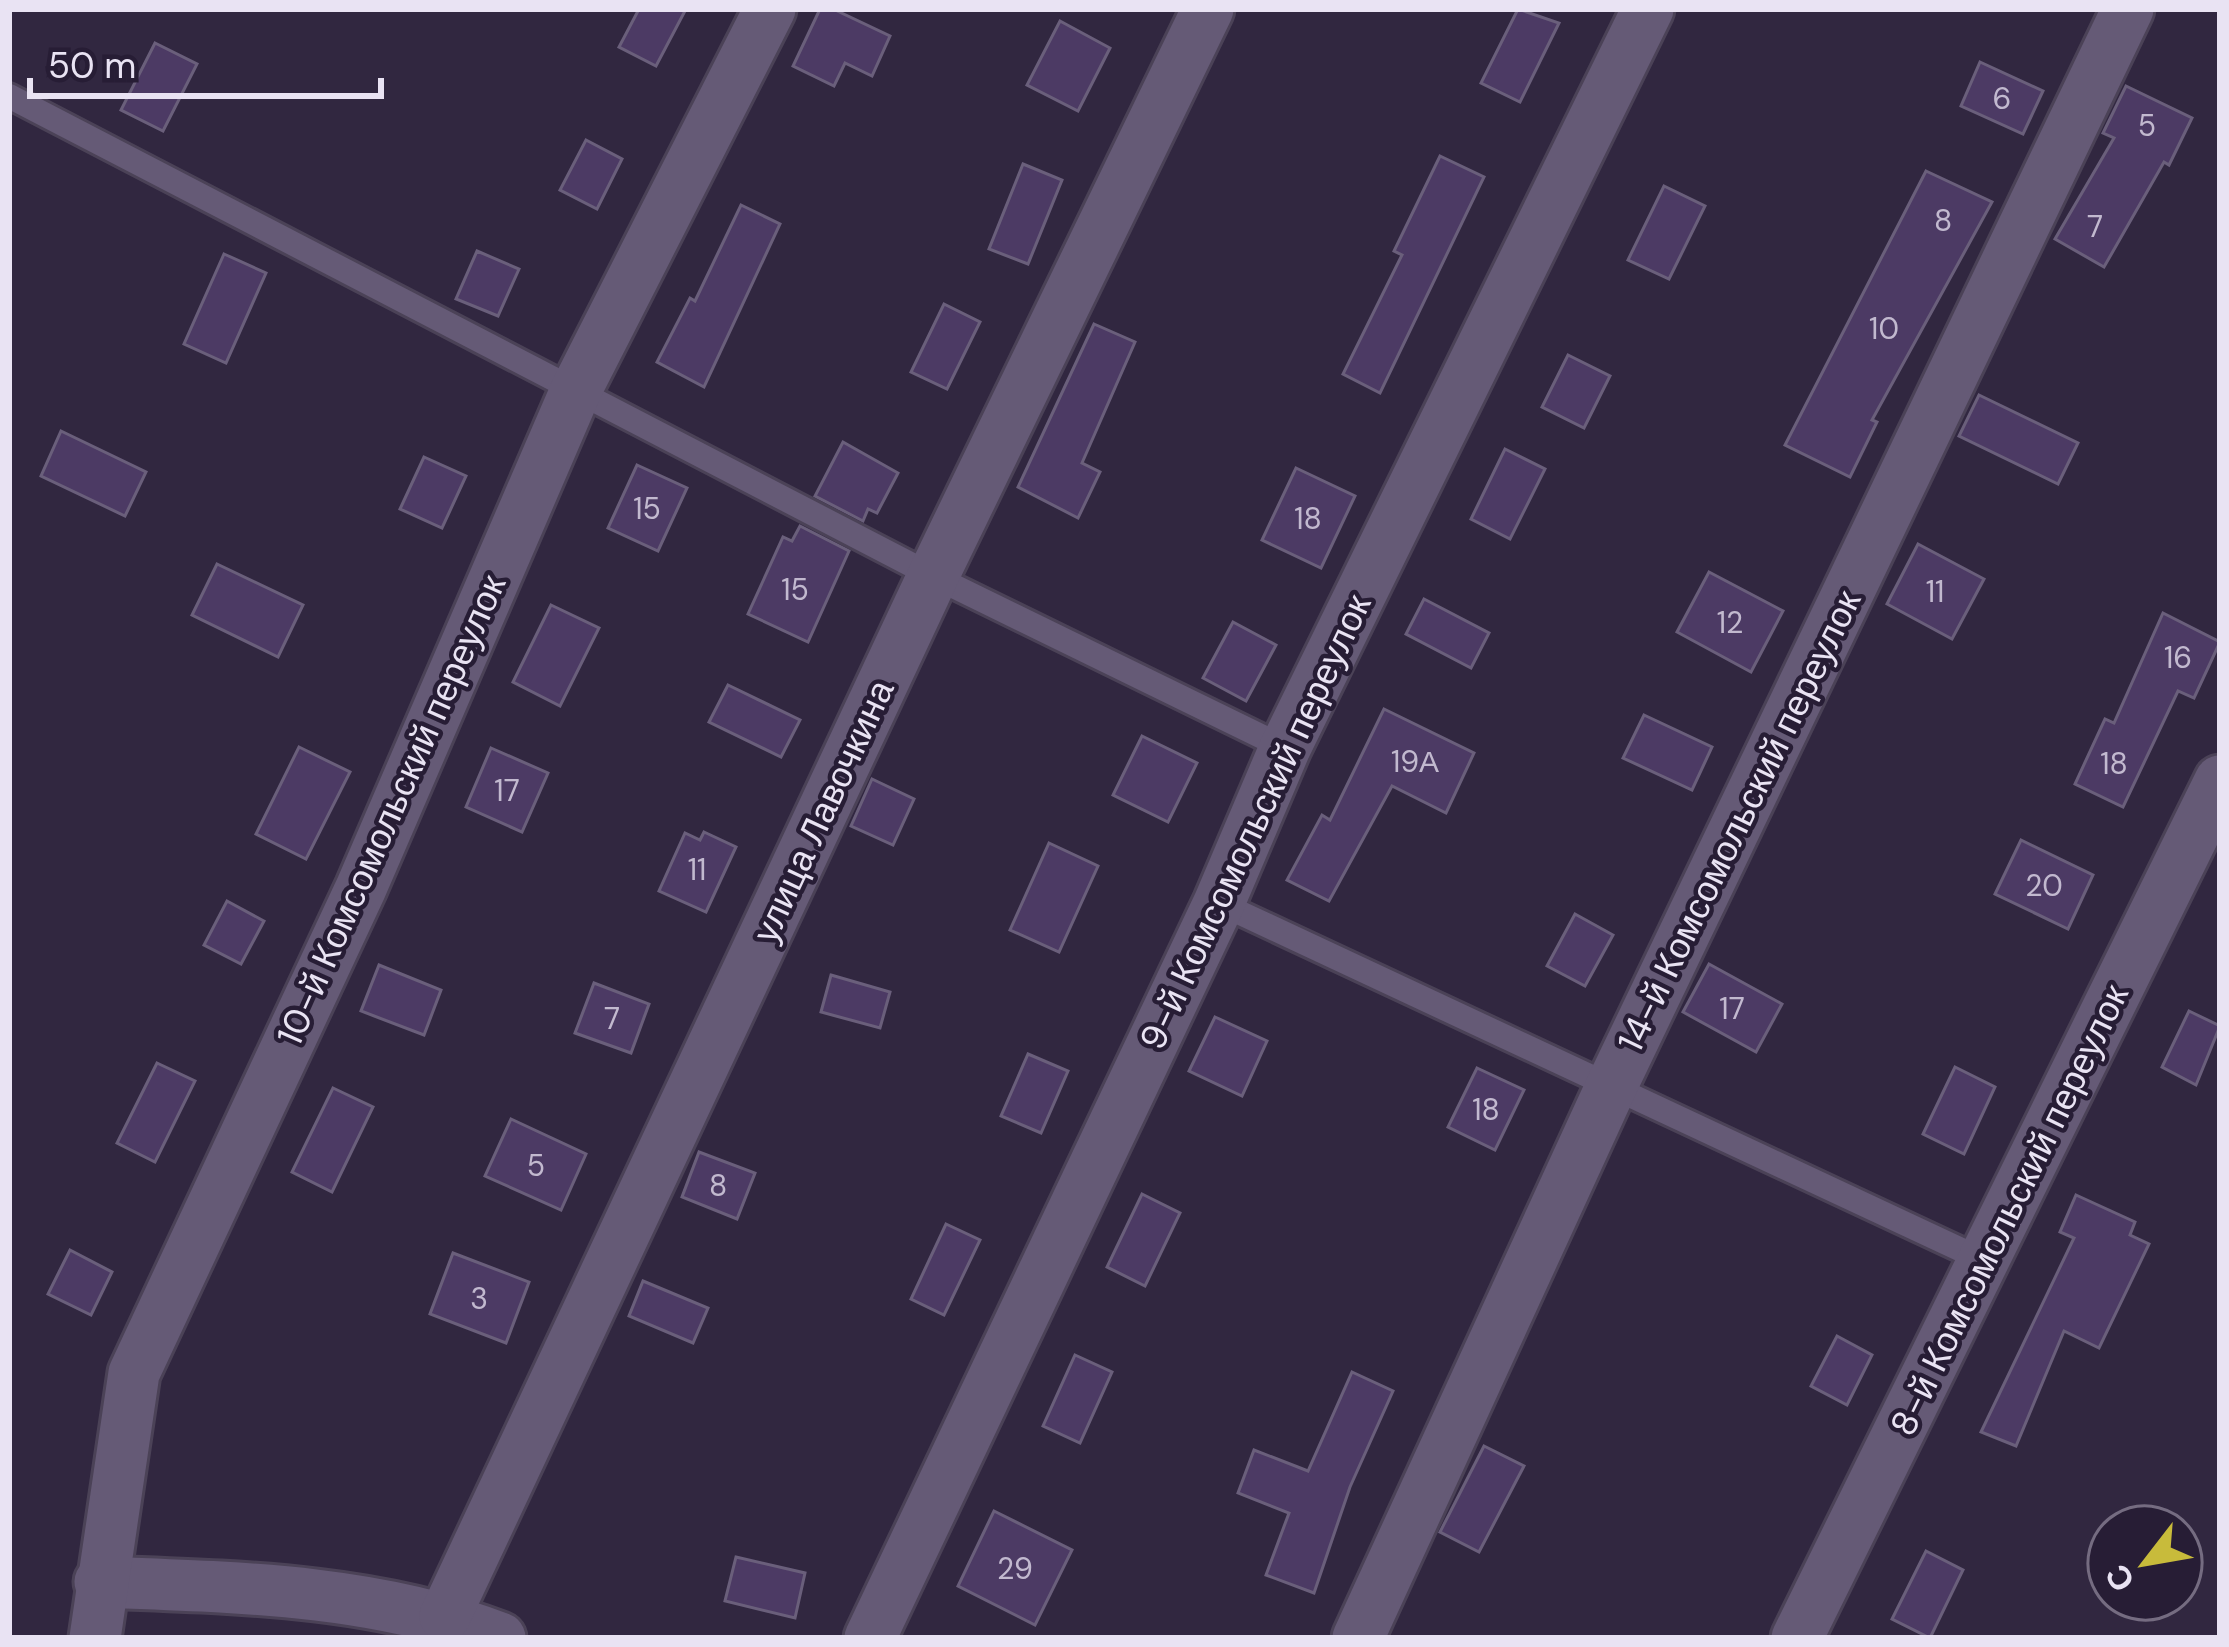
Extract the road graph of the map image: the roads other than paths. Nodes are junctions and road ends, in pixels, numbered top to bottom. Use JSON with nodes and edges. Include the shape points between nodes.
{"nodes":[{"id":1,"x":770,"y":9,"type":"edge"},
{"id":2,"x":1208,"y":9,"type":"edge"},
{"id":3,"x":1648,"y":9,"type":"edge"},
{"id":4,"x":2128,"y":9,"type":"edge"},
{"id":5,"x":9,"y":96,"type":"edge"},
{"id":6,"x":576,"y":390,"type":"junction"},
{"id":7,"x":933,"y":576,"type":"junction"},
{"id":8,"x":1285,"y":748,"type":"junction"},
{"id":9,"x":2220,"y":781,"type":"edge"},
{"id":10,"x":1219,"y":903,"type":"junction"},
{"id":11,"x":1610,"y":1087,"type":"junction"},
{"id":12,"x":1985,"y":1261,"type":"junction"},
{"id":13,"x":100,"y":1582,"type":"junction"},
{"id":14,"x":445,"y":1616,"type":"junction"},
{"id":15,"x":1806,"y":1635,"type":"edge"},
{"id":16,"x":95,"y":1638,"type":"edge"},
{"id":17,"x":500,"y":1638,"type":"edge"},
{"id":18,"x":870,"y":1638,"type":"edge"},
{"id":19,"x":1358,"y":1638,"type":"edge"}],
"edges":[{"from":1,"to":6,"type":"street","name":"10-й Комсомольский переулок"},
{"from":2,"to":7,"type":"street","name":"улица Лавочкина"},
{"from":3,"to":8,"type":"street","name":"9-й Комсомольский переулок"},
{"from":4,"to":11,"type":"street","name":"14-й Комсомольский переулок"},
{"from":5,"to":6,"type":"lane"},
{"from":6,"to":7,"type":"lane"},
{"from":6,"to":13,"type":"street","name":"10-й Комсомольский переулок","via":[[361,888],[134,1373]]},
{"from":7,"to":8,"type":"lane"},
{"from":7,"to":14,"type":"street","name":"улица Лавочкина"},
{"from":8,"to":10,"type":"street","name":"9-й Комсомольский переулок"},
{"from":9,"to":12,"type":"street","name":"8-й Комсомольский переулок"},
{"from":10,"to":11,"type":"lane"},
{"from":10,"to":18,"type":"street","name":"9-й Комсомольский переулок"},
{"from":11,"to":12,"type":"lane"},
{"from":11,"to":19,"type":"street","name":"14-й Комсомольский переулок"},
{"from":12,"to":15,"type":"street","name":"8-й Комсомольский переулок"},
{"from":13,"to":14,"type":"street","via":[[263,1589]]},
{"from":13,"to":16,"type":"street","name":"10-й Комсомольский переулок"},
{"from":14,"to":17,"type":"street"}]}
